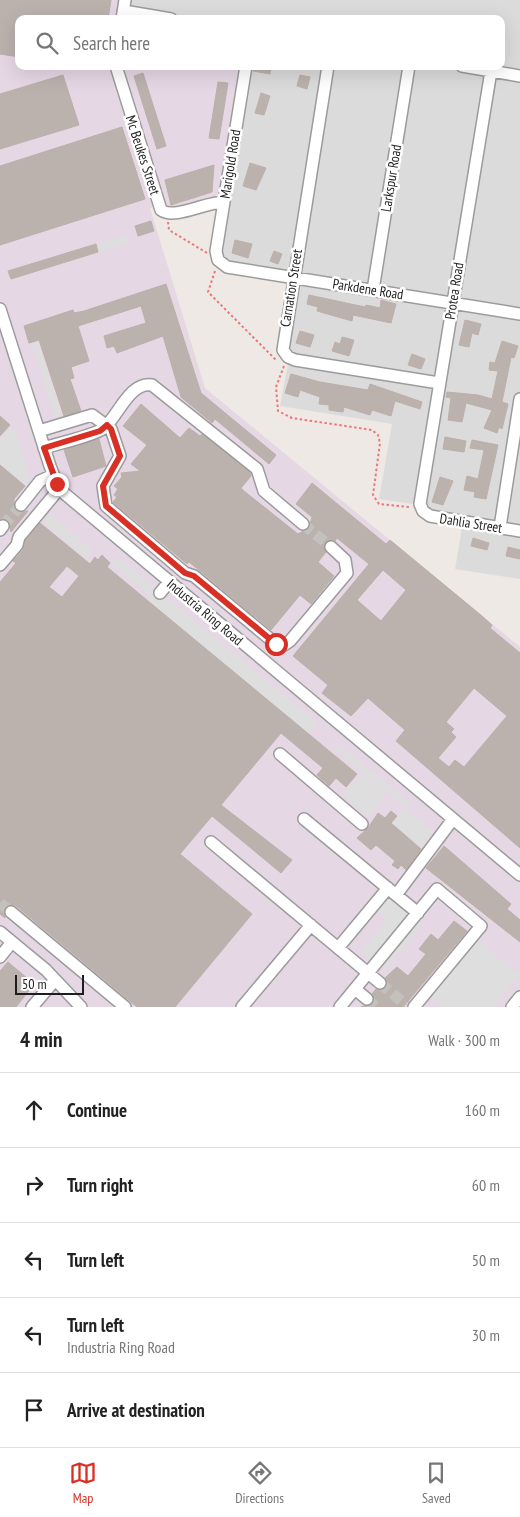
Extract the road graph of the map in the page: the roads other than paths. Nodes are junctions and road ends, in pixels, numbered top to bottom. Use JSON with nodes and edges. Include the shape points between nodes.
{"nodes":[{"id":1,"x":124,"y":10,"type":"edge"},
{"id":2,"x":150,"y":15,"type":"edge"},
{"id":3,"x":117,"y":70,"type":"edge"},
{"id":4,"x":245,"y":70,"type":"edge"},
{"id":5,"x":327,"y":70,"type":"edge"},
{"id":6,"x":408,"y":70,"type":"edge"},
{"id":7,"x":485,"y":70,"type":"edge"},
{"id":8,"x":491,"y":71,"type":"junction"},
{"id":9,"x":520,"y":76,"type":"edge"},
{"id":10,"x":224,"y":202,"type":"junction"},
{"id":11,"x":218,"y":260,"type":"joint"},
{"id":12,"x":293,"y":277,"type":"junction"},
{"id":13,"x":373,"y":290,"type":"junction"},
{"id":14,"x":452,"y":303,"type":"junction"},
{"id":15,"x":1,"y":312,"type":"edge"},
{"id":16,"x":520,"y":314,"type":"edge"},
{"id":17,"x":439,"y":383,"type":"junction"},
{"id":18,"x":520,"y":399,"type":"edge"},
{"id":19,"x":107,"y":425,"type":"junction"},
{"id":20,"x":39,"y":431,"type":"junction"},
{"id":21,"x":44,"y":448,"type":"junction"},
{"id":22,"x":53,"y":475,"type":"junction"},
{"id":23,"x":59,"y":489,"type":"junction"},
{"id":24,"x":21,"y":504,"type":"tunnel mouth"},
{"id":25,"x":422,"y":506,"type":"joint"},
{"id":26,"x":303,"y":524,"type":"tunnel mouth"},
{"id":27,"x":500,"y":527,"type":"junction"},
{"id":28,"x":520,"y":531,"type":"edge"},
{"id":29,"x":331,"y":548,"type":"tunnel mouth"},
{"id":30,"x":0,"y":565,"type":"edge"},
{"id":31,"x":169,"y":582,"type":"junction"},
{"id":32,"x":160,"y":593,"type":"dead end"},
{"id":33,"x":280,"y":754,"type":"dead end"},
{"id":34,"x":304,"y":819,"type":"dead end"},
{"id":35,"x":453,"y":819,"type":"junction"},
{"id":36,"x":362,"y":824,"type":"dead end"},
{"id":37,"x":211,"y":842,"type":"dead end"},
{"id":38,"x":520,"y":875,"type":"edge"},
{"id":39,"x":392,"y":891,"type":"junction"},
{"id":40,"x":11,"y":912,"type":"tunnel mouth"},
{"id":41,"x":418,"y":913,"type":"junction"},
{"id":42,"x":310,"y":925,"type":"junction"},
{"id":43,"x":0,"y":932,"type":"edge"},
{"id":44,"x":12,"y":942,"type":"junction"},
{"id":45,"x":338,"y":948,"type":"junction"},
{"id":46,"x":0,"y":956,"type":"edge"},
{"id":47,"x":368,"y":973,"type":"junction"},
{"id":48,"x":55,"y":980,"type":"junction"},
{"id":49,"x":380,"y":983,"type":"tunnel mouth"},
{"id":50,"x":355,"y":989,"type":"junction"},
{"id":51,"x":520,"y":997,"type":"edge"},
{"id":52,"x":367,"y":999,"type":"tunnel mouth"},
{"id":53,"x":342,"y":1006,"type":"edge"},
{"id":54,"x":410,"y":1006,"type":"edge"},
{"id":55,"x":32,"y":1007,"type":"edge"},
{"id":56,"x":82,"y":1007,"type":"edge"},
{"id":57,"x":125,"y":1007,"type":"edge"},
{"id":58,"x":242,"y":1007,"type":"edge"},
{"id":59,"x":512,"y":1007,"type":"edge"}],
"edges":[{"from":1,"to":2,"type":"street"},
{"from":3,"to":10,"type":"street","name":"Mc Beukes Street","via":[[159,206],[167,214],[174,214],[212,202]]},
{"from":4,"to":10,"type":"street","name":"Marigold Road"},
{"from":5,"to":12,"type":"street","name":"Carnation Street"},
{"from":6,"to":13,"type":"street","name":"Larkspur Road"},
{"from":7,"to":8,"type":"street"},
{"from":8,"to":9,"type":"street"},
{"from":8,"to":14,"type":"street","name":"Protea Road"},
{"from":10,"to":11,"type":"street","name":"Marigold Road","via":[[216,251]]},
{"from":11,"to":12,"type":"street","name":"Parkdene Road","via":[[227,267]]},
{"from":12,"to":13,"type":"street","name":"Parkdene Road"},
{"from":12,"to":17,"type":"street","name":"Carnation Street","via":[[282,346],[288,357]]},
{"from":13,"to":14,"type":"street","name":"Parkdene Road"},
{"from":14,"to":16,"type":"street","name":"Parkdene Road"},
{"from":14,"to":17,"type":"street","name":"Protea Road"},
{"from":15,"to":20,"type":"street","name":"Industria Ring Road"},
{"from":17,"to":25,"type":"street","name":"Protea Road"},
{"from":18,"to":27,"type":"street"},
{"from":19,"to":20,"type":"street","via":[[92,415]]},
{"from":19,"to":21,"type":"street","via":[[100,431]]},
{"from":19,"to":26,"type":"street","via":[[136,390],[152,385],[257,469],[264,492]]},
{"from":19,"to":29,"type":"street","via":[[120,456],[103,486],[106,506],[274,643],[284,646],[290,642],[347,573],[345,560]]},
{"from":20,"to":21,"type":"street","name":"Industria Ring Road"},
{"from":21,"to":22,"type":"street","name":"Industria Ring Road"},
{"from":22,"to":23,"type":"street","name":"Industria Ring Road"},
{"from":22,"to":24,"type":"street","via":[[40,481]]},
{"from":23,"to":30,"type":"street"},
{"from":23,"to":31,"type":"street","name":"Industria Ring Road"},
{"from":25,"to":27,"type":"street","name":"Dahlia Street","via":[[430,516]]},
{"from":27,"to":28,"type":"street","name":"Dahlia Street"},
{"from":31,"to":32,"type":"street"},
{"from":31,"to":35,"type":"street","name":"Industria Ring Road"},
{"from":33,"to":36,"type":"street"},
{"from":34,"to":39,"type":"street"},
{"from":35,"to":38,"type":"street","name":"Industria Ring Road"},
{"from":35,"to":39,"type":"street"},
{"from":37,"to":42,"type":"street"},
{"from":39,"to":41,"type":"street"},
{"from":39,"to":45,"type":"street"},
{"from":40,"to":57,"type":"street"},
{"from":41,"to":47,"type":"street"},
{"from":41,"to":54,"type":"street","via":[[437,889],[482,926]]},
{"from":42,"to":45,"type":"street"},
{"from":42,"to":58,"type":"street"},
{"from":43,"to":44,"type":"street"},
{"from":44,"to":46,"type":"street"},
{"from":44,"to":48,"type":"street"},
{"from":45,"to":47,"type":"street"},
{"from":47,"to":49,"type":"street"},
{"from":47,"to":50,"type":"street"},
{"from":48,"to":55,"type":"street"},
{"from":48,"to":56,"type":"street"},
{"from":50,"to":52,"type":"street"},
{"from":50,"to":53,"type":"street"},
{"from":51,"to":59,"type":"street"}]}
